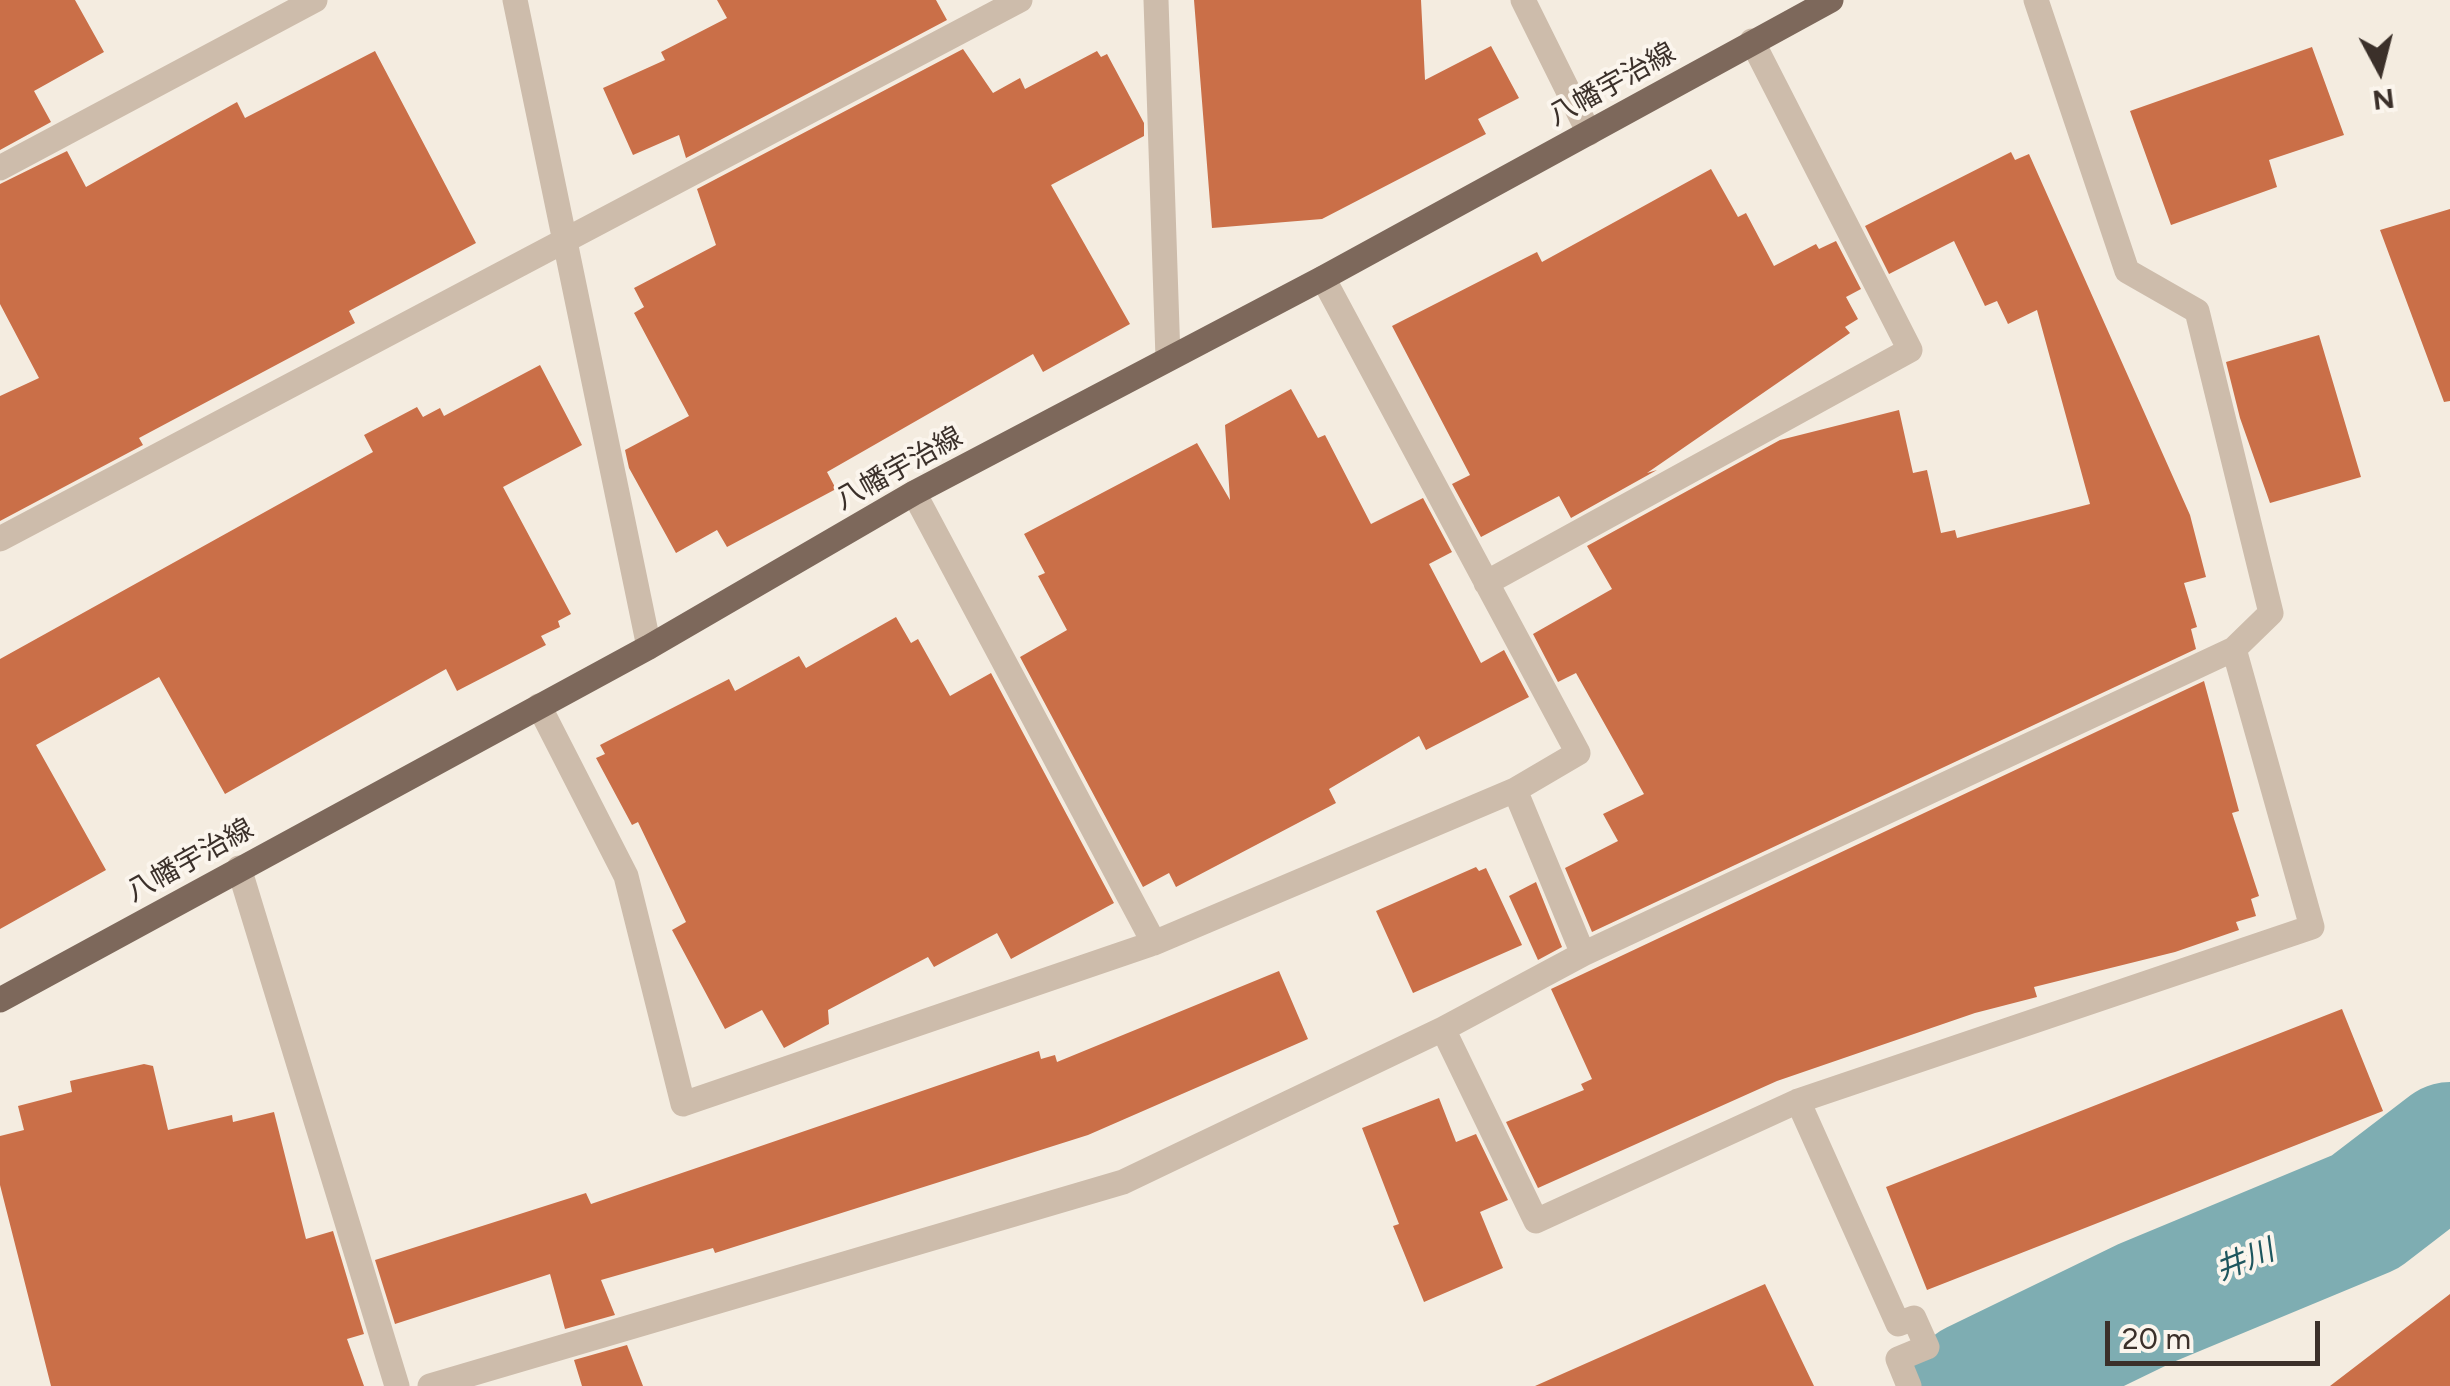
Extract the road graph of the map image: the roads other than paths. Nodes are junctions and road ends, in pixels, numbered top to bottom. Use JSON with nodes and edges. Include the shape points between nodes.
{"nodes":[{"id":1,"x":315,"y":0,"type":"edge"},
{"id":2,"x":515,"y":0,"type":"edge"},
{"id":3,"x":1020,"y":0,"type":"edge"},
{"id":4,"x":1156,"y":0,"type":"edge"},
{"id":5,"x":1524,"y":0,"type":"edge"},
{"id":6,"x":1832,"y":0,"type":"edge"},
{"id":7,"x":2036,"y":0,"type":"edge"},
{"id":8,"x":1752,"y":41,"type":"junction"},
{"id":9,"x":1589,"y":133,"type":"junction"},
{"id":10,"x":0,"y":168,"type":"edge"},
{"id":11,"x":565,"y":242,"type":"junction"},
{"id":12,"x":1323,"y":278,"type":"junction"},
{"id":13,"x":1168,"y":358,"type":"junction"},
{"id":14,"x":914,"y":493,"type":"junction"},
{"id":15,"x":0,"y":540,"type":"edge"},
{"id":16,"x":1486,"y":583,"type":"junction"},
{"id":17,"x":649,"y":647,"type":"junction"},
{"id":18,"x":2234,"y":649,"type":"junction"},
{"id":19,"x":538,"y":706,"type":"junction"},
{"id":20,"x":1515,"y":790,"type":"junction"},
{"id":21,"x":239,"y":868,"type":"junction"},
{"id":22,"x":1154,"y":943,"type":"junction"},
{"id":23,"x":1583,"y":954,"type":"junction"},
{"id":24,"x":0,"y":1000,"type":"edge"},
{"id":25,"x":1443,"y":1029,"type":"junction"},
{"id":26,"x":1798,"y":1101,"type":"junction"},
{"id":27,"x":479,"y":1379,"type":"edge"},
{"id":28,"x":397,"y":1386,"type":"edge"},
{"id":29,"x":430,"y":1386,"type":"edge"},
{"id":30,"x":1910,"y":1386,"type":"edge"}],
"edges":[{"from":1,"to":10,"type":"street"},
{"from":2,"to":11,"type":"street"},
{"from":3,"to":11,"type":"street"},
{"from":4,"to":13,"type":"street"},
{"from":5,"to":9,"type":"street"},
{"from":6,"to":8,"type":"main road","name":"八幡宇治線"},
{"from":7,"to":18,"type":"street","via":[[2127,270],[2198,311],[2271,613]]},
{"from":8,"to":9,"type":"main road","name":"八幡宇治線"},
{"from":8,"to":16,"type":"street","via":[[1910,350]]},
{"from":9,"to":12,"type":"main road","name":"八幡宇治線"},
{"from":11,"to":15,"type":"street"},
{"from":11,"to":17,"type":"street"},
{"from":12,"to":13,"type":"main road","name":"八幡宇治線"},
{"from":12,"to":16,"type":"street"},
{"from":13,"to":14,"type":"main road","name":"八幡宇治線"},
{"from":14,"to":17,"type":"main road","name":"八幡宇治線"},
{"from":14,"to":22,"type":"street"},
{"from":16,"to":20,"type":"street","via":[[1578,753]]},
{"from":17,"to":19,"type":"main road","name":"八幡宇治線"},
{"from":18,"to":23,"type":"street"},
{"from":18,"to":26,"type":"street","via":[[2312,927]]},
{"from":19,"to":21,"type":"main road","name":"八幡宇治線"},
{"from":19,"to":22,"type":"street","via":[[626,876],[683,1104]]},
{"from":20,"to":22,"type":"street"},
{"from":20,"to":23,"type":"street"},
{"from":21,"to":24,"type":"main road","name":"八幡宇治線"},
{"from":21,"to":28,"type":"street"},
{"from":23,"to":25,"type":"street"},
{"from":25,"to":26,"type":"street","via":[[1536,1221]]},
{"from":25,"to":27,"type":"street","via":[[1123,1182]]},
{"from":26,"to":30,"type":"street","via":[[1898,1324],[1914,1318],[1927,1348],[1898,1360]]},
{"from":27,"to":29,"type":"street"}]}
